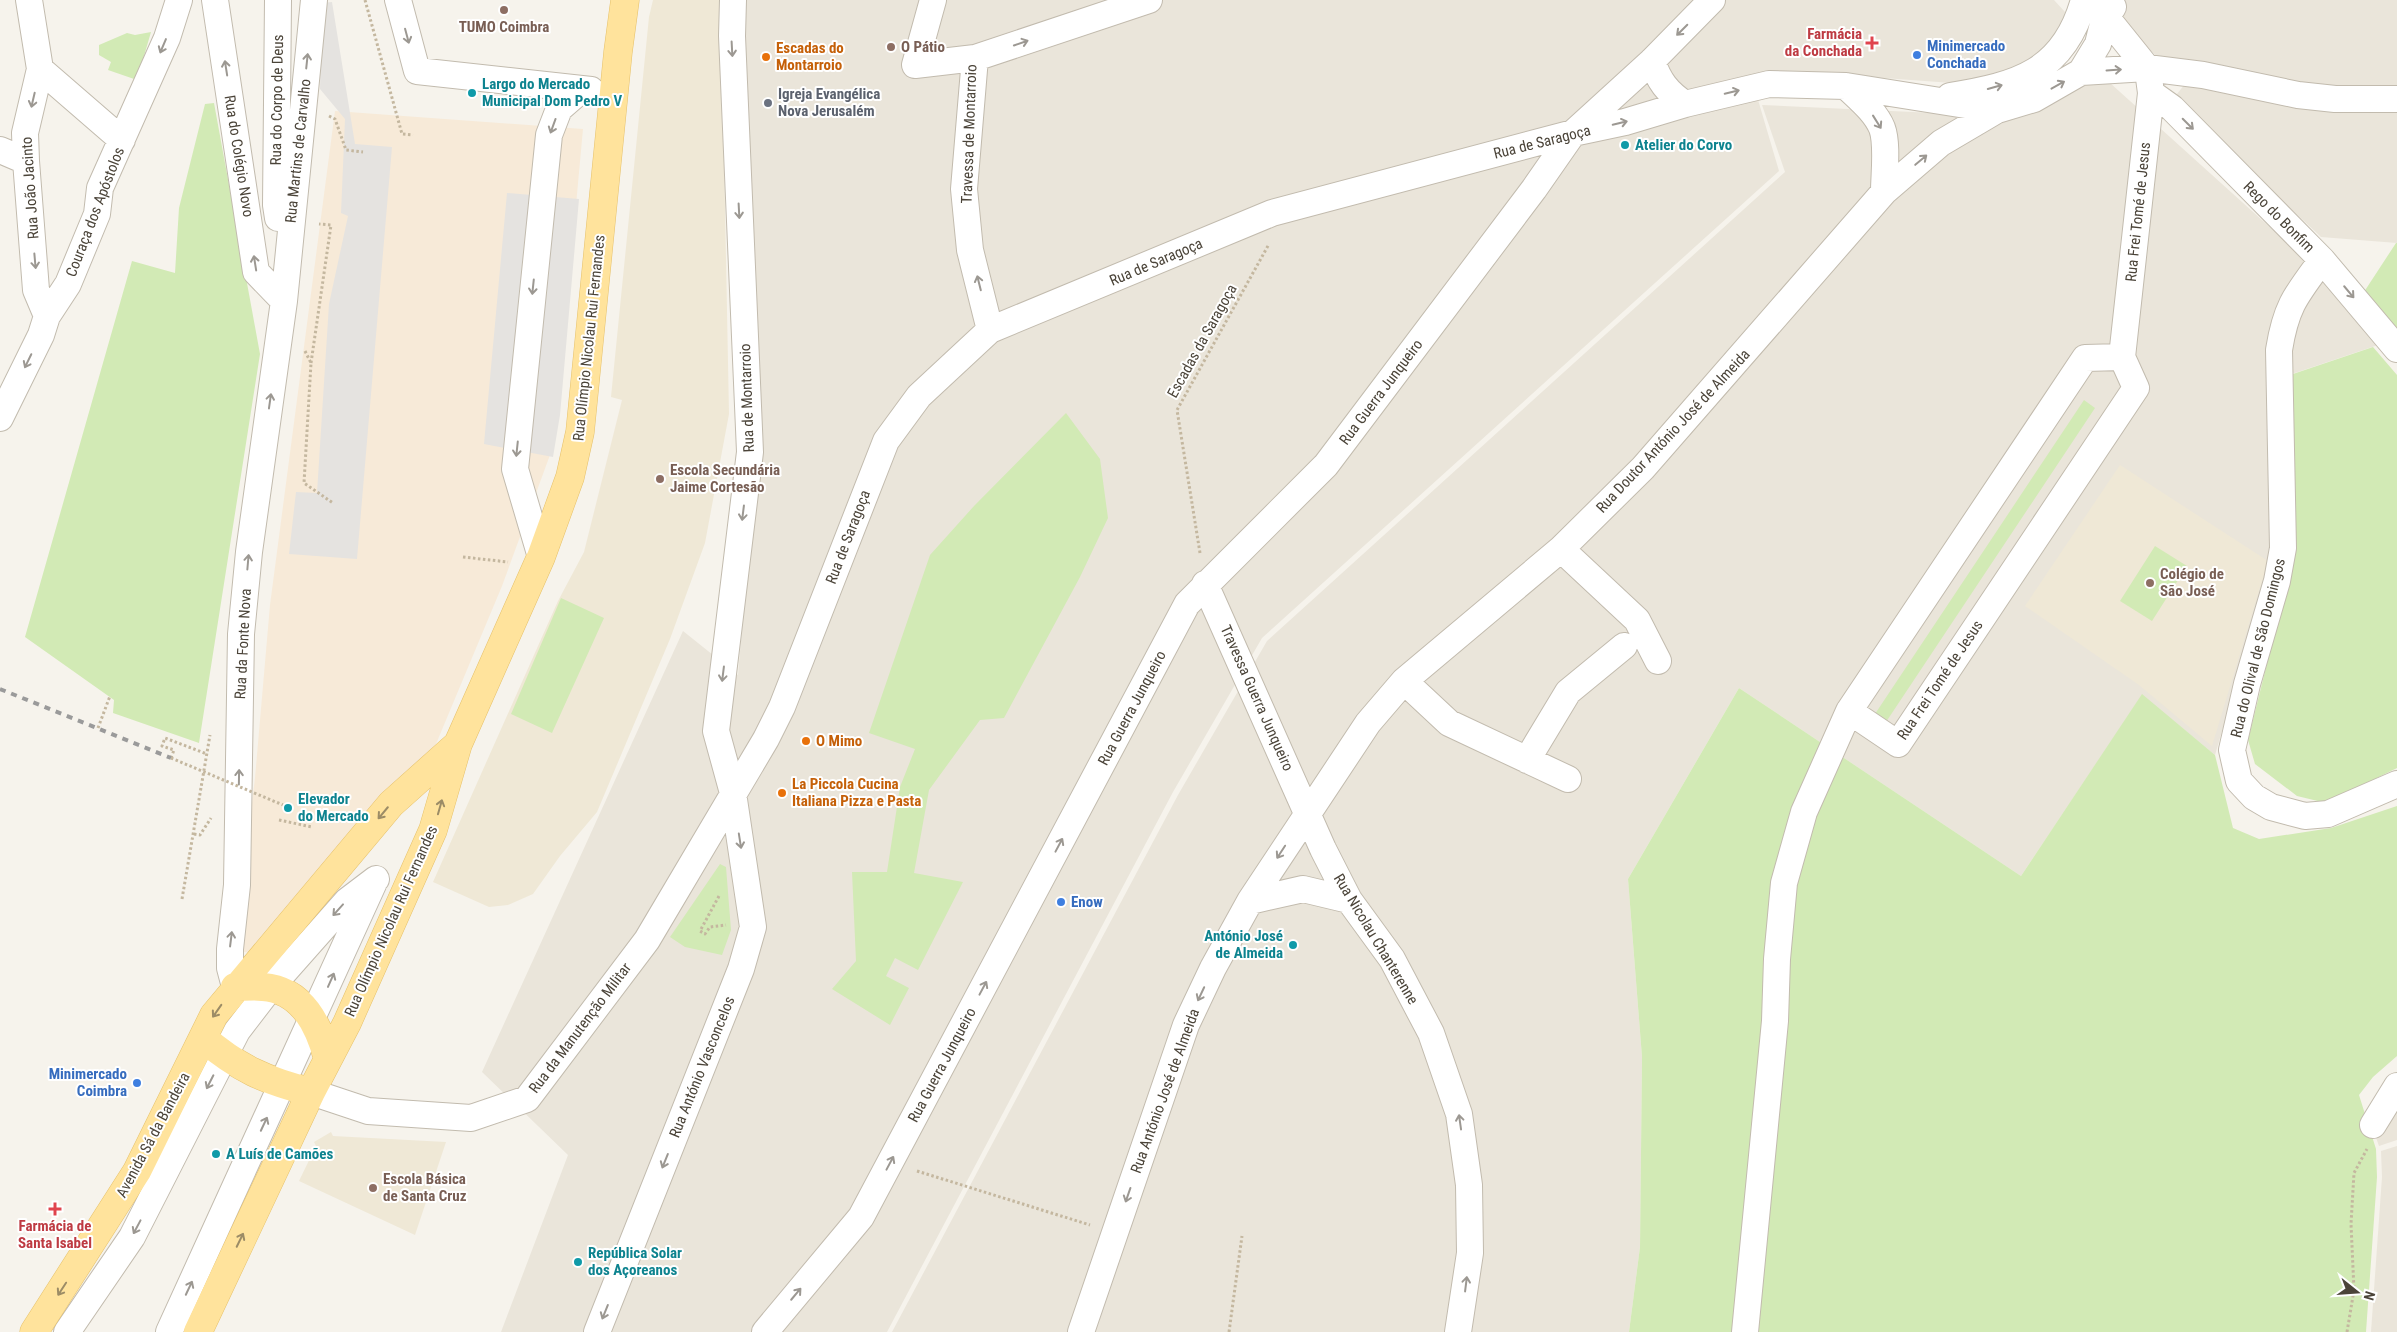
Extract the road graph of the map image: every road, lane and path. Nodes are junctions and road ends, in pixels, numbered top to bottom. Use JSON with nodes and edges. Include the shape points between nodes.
{"nodes":[{"id":1,"x":29,"y":0,"type":"edge"},
{"id":2,"x":179,"y":0,"type":"edge"},
{"id":3,"x":215,"y":0,"type":"edge"},
{"id":4,"x":278,"y":0,"type":"edge"},
{"id":5,"x":314,"y":0,"type":"edge"},
{"id":6,"x":365,"y":0,"type":"edge"},
{"id":7,"x":398,"y":0,"type":"edge"},
{"id":8,"x":626,"y":0,"type":"edge"},
{"id":9,"x":733,"y":0,"type":"edge"},
{"id":10,"x":933,"y":0,"type":"edge"},
{"id":11,"x":1149,"y":0,"type":"edge"},
{"id":12,"x":1712,"y":0,"type":"edge"},
{"id":13,"x":2077,"y":5,"type":"edge"},
{"id":14,"x":2111,"y":6,"type":"edge"},
{"id":15,"x":975,"y":58,"type":"junction"},
{"id":16,"x":1652,"y":61,"type":"junction"},
{"id":17,"x":40,"y":68,"type":"junction"},
{"id":18,"x":2147,"y":68,"type":"junction"},
{"id":19,"x":2081,"y":72,"type":"junction"},
{"id":20,"x":1846,"y":86,"type":"junction"},
{"id":21,"x":582,"y":89,"type":"junction"},
{"id":22,"x":614,"y":92,"type":"junction"},
{"id":23,"x":2151,"y":93,"type":"junction"},
{"id":24,"x":1930,"y":99,"type":"junction"},
{"id":25,"x":2397,"y":99,"type":"edge"},
{"id":26,"x":1685,"y":104,"type":"junction"},
{"id":27,"x":1997,"y":110,"type":"junction"},
{"id":28,"x":1573,"y":133,"type":"junction"},
{"id":29,"x":413,"y":135,"type":"dead end"},
{"id":30,"x":122,"y":140,"type":"junction"},
{"id":31,"x":0,"y":150,"type":"edge"},
{"id":32,"x":346,"y":150,"type":"dead end"},
{"id":33,"x":363,"y":152,"type":"dead end"},
{"id":34,"x":26,"y":161,"type":"junction"},
{"id":35,"x":1884,"y":192,"type":"junction"},
{"id":36,"x":316,"y":223,"type":"dead end"},
{"id":37,"x":1271,"y":241,"type":"dead end"},
{"id":38,"x":287,"y":258,"type":"junction"},
{"id":39,"x":2322,"y":260,"type":"junction"},
{"id":40,"x":284,"y":301,"type":"junction"},
{"id":41,"x":47,"y":316,"type":"junction"},
{"id":42,"x":990,"y":330,"type":"junction"},
{"id":43,"x":303,"y":347,"type":"dead end"},
{"id":44,"x":2397,"y":349,"type":"edge"},
{"id":45,"x":2122,"y":357,"type":"junction"},
{"id":46,"x":311,"y":363,"type":"junction"},
{"id":47,"x":0,"y":418,"type":"edge"},
{"id":48,"x":333,"y":503,"type":"dead end"},
{"id":49,"x":1561,"y":549,"type":"junction"},
{"id":50,"x":1201,"y":556,"type":"dead end"},
{"id":51,"x":463,"y":557,"type":"dead end"},
{"id":52,"x":528,"y":560,"type":"junction"},
{"id":53,"x":1205,"y":584,"type":"junction"},
{"id":54,"x":1624,"y":646,"type":"dead end"},
{"id":55,"x":1658,"y":661,"type":"dead end"},
{"id":56,"x":1404,"y":681,"type":"junction"},
{"id":57,"x":110,"y":696,"type":"dead end"},
{"id":58,"x":1849,"y":711,"type":"junction"},
{"id":59,"x":212,"y":725,"type":"dead end"},
{"id":60,"x":98,"y":728,"type":"dead end"},
{"id":61,"x":458,"y":744,"type":"junction"},
{"id":62,"x":207,"y":754,"type":"junction"},
{"id":63,"x":1527,"y":760,"type":"junction"},
{"id":64,"x":1568,"y":779,"type":"dead end"},
{"id":65,"x":2397,"y":784,"type":"edge"},
{"id":66,"x":733,"y":793,"type":"junction"},
{"id":67,"x":283,"y":805,"type":"dead end"},
{"id":68,"x":1308,"y":812,"type":"junction"},
{"id":69,"x":279,"y":820,"type":"dead end"},
{"id":70,"x":312,"y":827,"type":"dead end"},
{"id":71,"x":194,"y":834,"type":"junction"},
{"id":72,"x":200,"y":835,"type":"dead end"},
{"id":73,"x":720,"y":898,"type":"dead end"},
{"id":74,"x":182,"y":899,"type":"dead end"},
{"id":75,"x":1349,"y":900,"type":"junction"},
{"id":76,"x":1250,"y":901,"type":"junction"},
{"id":77,"x":728,"y":924,"type":"dead end"},
{"id":78,"x":235,"y":987,"type":"junction"},
{"id":79,"x":270,"y":988,"type":"junction"},
{"id":80,"x":312,"y":1018,"type":"junction"},
{"id":81,"x":203,"y":1038,"type":"junction"},
{"id":82,"x":224,"y":1056,"type":"junction"},
{"id":83,"x":328,"y":1059,"type":"junction"},
{"id":84,"x":282,"y":1085,"type":"junction"},
{"id":85,"x":2397,"y":1086,"type":"edge"},
{"id":86,"x":311,"y":1092,"type":"junction"},
{"id":87,"x":2373,"y":1125,"type":"joint"},
{"id":88,"x":910,"y":1169,"type":"dead end"},
{"id":89,"x":1091,"y":1225,"type":"dead end"},
{"id":90,"x":1242,"y":1236,"type":"dead end"},
{"id":91,"x":34,"y":1332,"type":"edge"},
{"id":92,"x":68,"y":1332,"type":"edge"},
{"id":93,"x":169,"y":1332,"type":"edge"},
{"id":94,"x":198,"y":1332,"type":"edge"},
{"id":95,"x":597,"y":1332,"type":"edge"},
{"id":96,"x":765,"y":1332,"type":"edge"},
{"id":97,"x":1081,"y":1332,"type":"edge"},
{"id":98,"x":1228,"y":1332,"type":"edge"},
{"id":99,"x":1458,"y":1332,"type":"edge"},
{"id":100,"x":1745,"y":1332,"type":"edge"},
{"id":101,"x":2347,"y":1332,"type":"edge"}],
"edges":[{"from":1,"to":17,"type":"street","name":"Rua João Jacinto"},
{"from":2,"to":30,"type":"street","name":"Couraça dos Apóstolos","one_way":true,"via":[[167,38]]},
{"from":40,"to":3,"type":"street","name":"Rua do Colégio Novo","one_way":true,"via":[[256,272]]},
{"from":4,"to":38,"type":"street","name":"Rua do Corpo de Deus","via":[[276,205]]},
{"from":38,"to":5,"type":"street","name":"Rua Martins de Carvalho","one_way":true},
{"from":6,"to":29,"type":"path","via":[[402,134]]},
{"from":7,"to":21,"type":"street","one_way":true,"via":[[417,71]]},
{"from":8,"to":22,"type":"main road","name":"Rua Olímpio Nicolau Rui Fernandes"},
{"from":9,"to":66,"type":"street","name":"Rua de Montarroio","one_way":true,"via":[[750,452],[716,731]]},
{"from":10,"to":15,"type":"street","name":"Travessa de Montarroio","via":[[915,65]]},
{"from":15,"to":11,"type":"street","one_way":true},
{"from":12,"to":16,"type":"street","one_way":true},
{"from":24,"to":13,"type":"street","one_way":true,"via":[[1983,90],[2026,78],[2057,54]]},
{"from":14,"to":18,"type":"street"},
{"from":14,"to":19,"type":"street","via":[[2098,44]]},
{"from":42,"to":15,"type":"street","name":"Travessa de Montarroio","one_way":true,"via":[[970,250],[964,188]]},
{"from":16,"to":26,"type":"street","via":[[1658,79],[1669,93]]},
{"from":16,"to":28,"type":"street"},
{"from":17,"to":30,"type":"street"},
{"from":17,"to":34,"type":"street","name":"Rua João Jacinto","one_way":true,"via":[[25,132]]},
{"from":19,"to":18,"type":"street","one_way":true},
{"from":18,"to":23,"type":"street","name":"Rua Frei Tomé de Jesus"},
{"from":18,"to":25,"type":"street","via":[[2203,75],[2298,95],[2335,99]]},
{"from":27,"to":19,"type":"street","one_way":true,"via":[[2034,99]]},
{"from":20,"to":24,"type":"street","name":"Rua de Saragoça"},
{"from":26,"to":20,"type":"street","name":"Rua de Saragoça","one_way":true,"via":[[1769,84]]},
{"from":20,"to":35,"type":"street","one_way":true,"via":[[1867,106],[1882,128]]},
{"from":21,"to":22,"type":"street"},
{"from":21,"to":52,"type":"street","one_way":true,"via":[[558,110],[549,135],[515,469]]},
{"from":22,"to":52,"type":"main road","name":"Rua Olímpio Nicolau Rui Fernandes","via":[[580,432],[570,477]]},
{"from":23,"to":39,"type":"street","name":"Rego do Bonfim","one_way":true,"via":[[2172,108]]},
{"from":23,"to":45,"type":"street","name":"Rua Frei Tomé de Jesus"},
{"from":24,"to":27,"type":"street","name":"Rua de Saragoça"},
{"from":28,"to":26,"type":"street","name":"Rua de Saragoça","one_way":true},
{"from":35,"to":27,"type":"street","name":"Rua Doutor António José de Almeida","one_way":true,"via":[[1941,143]]},
{"from":28,"to":42,"type":"street","name":"Rua de Saragoça","via":[[1272,213]]},
{"from":28,"to":53,"type":"street","name":"Rua Guerra Junqueiro","via":[[1326,465]]},
{"from":30,"to":41,"type":"street","name":"Couraça dos Apóstolos","via":[[100,188],[97,214],[72,275]]},
{"from":31,"to":34,"type":"street"},
{"from":32,"to":33,"type":"path"},
{"from":34,"to":41,"type":"street","name":"Rua João Jacinto","one_way":true,"via":[[36,290]]},
{"from":35,"to":49,"type":"street","name":"Rua Doutor António José de Almeida","via":[[1643,468]]},
{"from":36,"to":46,"type":"path","via":[[331,225]]},
{"from":37,"to":50,"type":"path","name":"Escadas da Saragoça","via":[[1177,410]]},
{"from":38,"to":40,"type":"street","name":"Rua Martins de Carvalho"},
{"from":39,"to":44,"type":"street","name":"Rego do Bonfim","one_way":true},
{"from":39,"to":65,"type":"street","name":"Rua do Olival de São Domingos","via":[[2293,298],[2283,324],[2279,350],[2283,548],[2232,750],[2239,781],[2254,797],[2291,814],[2328,814]]},
{"from":78,"to":40,"type":"street","name":"Rua da Fonte Nova","one_way":true,"via":[[230,949],[237,886],[242,634],[249,552]]},
{"from":41,"to":47,"type":"street","name":"Couraça dos Apóstolos","one_way":true,"via":[[41,335]]},
{"from":42,"to":66,"type":"street","name":"Rua de Saragoça","via":[[919,396],[886,441],[782,707]]},
{"from":43,"to":46,"type":"path"},
{"from":45,"to":58,"type":"street","via":[[2085,358]]},
{"from":45,"to":58,"type":"street","name":"Rua Frei Tomé de Jesus","via":[[2136,388],[1898,744]]},
{"from":46,"to":48,"type":"path","via":[[304,483]]},
{"from":49,"to":55,"type":"street","via":[[1637,620]]},
{"from":49,"to":56,"type":"street","name":"Rua Doutor António José de Almeida"},
{"from":51,"to":52,"type":"path"},
{"from":52,"to":61,"type":"main road","name":"Rua Olímpio Nicolau Rui Fernandes"},
{"from":53,"to":68,"type":"street","name":"Travessa Guerra Junqueiro"},
{"from":96,"to":53,"type":"street","name":"Rua Guerra Junqueiro","one_way":true,"via":[[860,1218],[1187,604]]},
{"from":54,"to":63,"type":"street","via":[[1568,692]]},
{"from":56,"to":63,"type":"street","via":[[1449,723]]},
{"from":56,"to":68,"type":"street","name":"Rua Doutor António José de Almeida","via":[[1368,724]]},
{"from":57,"to":60,"type":"path"},
{"from":58,"to":100,"type":"street","via":[[1804,812],[1784,884],[1775,1021]]},
{"from":59,"to":62,"type":"path"},
{"from":61,"to":78,"type":"main road","name":"Rua Olímpio Nicolau Rui Fernandes","one_way":true,"via":[[391,804]]},
{"from":83,"to":61,"type":"main road","name":"Rua Olímpio Nicolau Rui Fernandes","one_way":true,"via":[[433,830]]},
{"from":62,"to":67,"type":"path","bridge":true,"via":[[165,738],[162,746],[174,750],[171,758]]},
{"from":62,"to":71,"type":"path"},
{"from":63,"to":64,"type":"street"},
{"from":66,"to":86,"type":"street","name":"Rua da Manutenção Militar","via":[[647,940],[527,1099],[471,1118],[368,1111]]},
{"from":66,"to":95,"type":"street","name":"Rua António Vasconcelos","one_way":true,"via":[[753,927],[741,969]]},
{"from":68,"to":75,"type":"street","name":"Rua Nicolau Chanterenne"},
{"from":68,"to":76,"type":"street","name":"Rua António José de Almeida","one_way":true},
{"from":69,"to":70,"type":"path"},
{"from":71,"to":72,"type":"path"},
{"from":71,"to":74,"type":"path"},
{"from":73,"to":77,"type":"path","via":[[700,931],[705,934],[710,927]]},
{"from":75,"to":76,"type":"street","via":[[1303,889]]},
{"from":99,"to":75,"type":"street","name":"Rua Nicolau Chanterenne","one_way":true,"via":[[1470,1253],[1469,1185],[1459,1114],[1431,1033],[1392,959]]},
{"from":76,"to":97,"type":"street","name":"Rua António José de Almeida","one_way":true,"via":[[1186,1025]]},
{"from":78,"to":79,"type":"main road"},
{"from":78,"to":81,"type":"main road","name":"Avenida Sá da Bandeira","one_way":true,"via":[[214,1015]]},
{"from":79,"to":80,"type":"main road","via":[[290,996]]},
{"from":80,"to":79,"type":"street","one_way":true,"via":[[376,879],[347,901]]},
{"from":79,"to":82,"type":"street"},
{"from":80,"to":83,"type":"main road","via":[[320,1031]]},
{"from":80,"to":84,"type":"street"},
{"from":81,"to":82,"type":"main road"},
{"from":81,"to":91,"type":"main road","name":"Avenida Sá da Bandeira","one_way":true,"via":[[137,1171]]},
{"from":82,"to":84,"type":"main road","via":[[260,1077]]},
{"from":82,"to":92,"type":"street","one_way":true,"via":[[132,1237]]},
{"from":83,"to":86,"type":"main road","name":"Rua Olímpio Nicolau Rui Fernandes"},
{"from":84,"to":86,"type":"main road"},
{"from":93,"to":84,"type":"street","one_way":true},
{"from":85,"to":87,"type":"street"},
{"from":94,"to":86,"type":"main road","one_way":true},
{"from":87,"to":101,"type":"path","via":[[2367,1150],[2354,1173],[2351,1224],[2354,1290]]},
{"from":88,"to":89,"type":"path"},
{"from":90,"to":98,"type":"path"}]}
